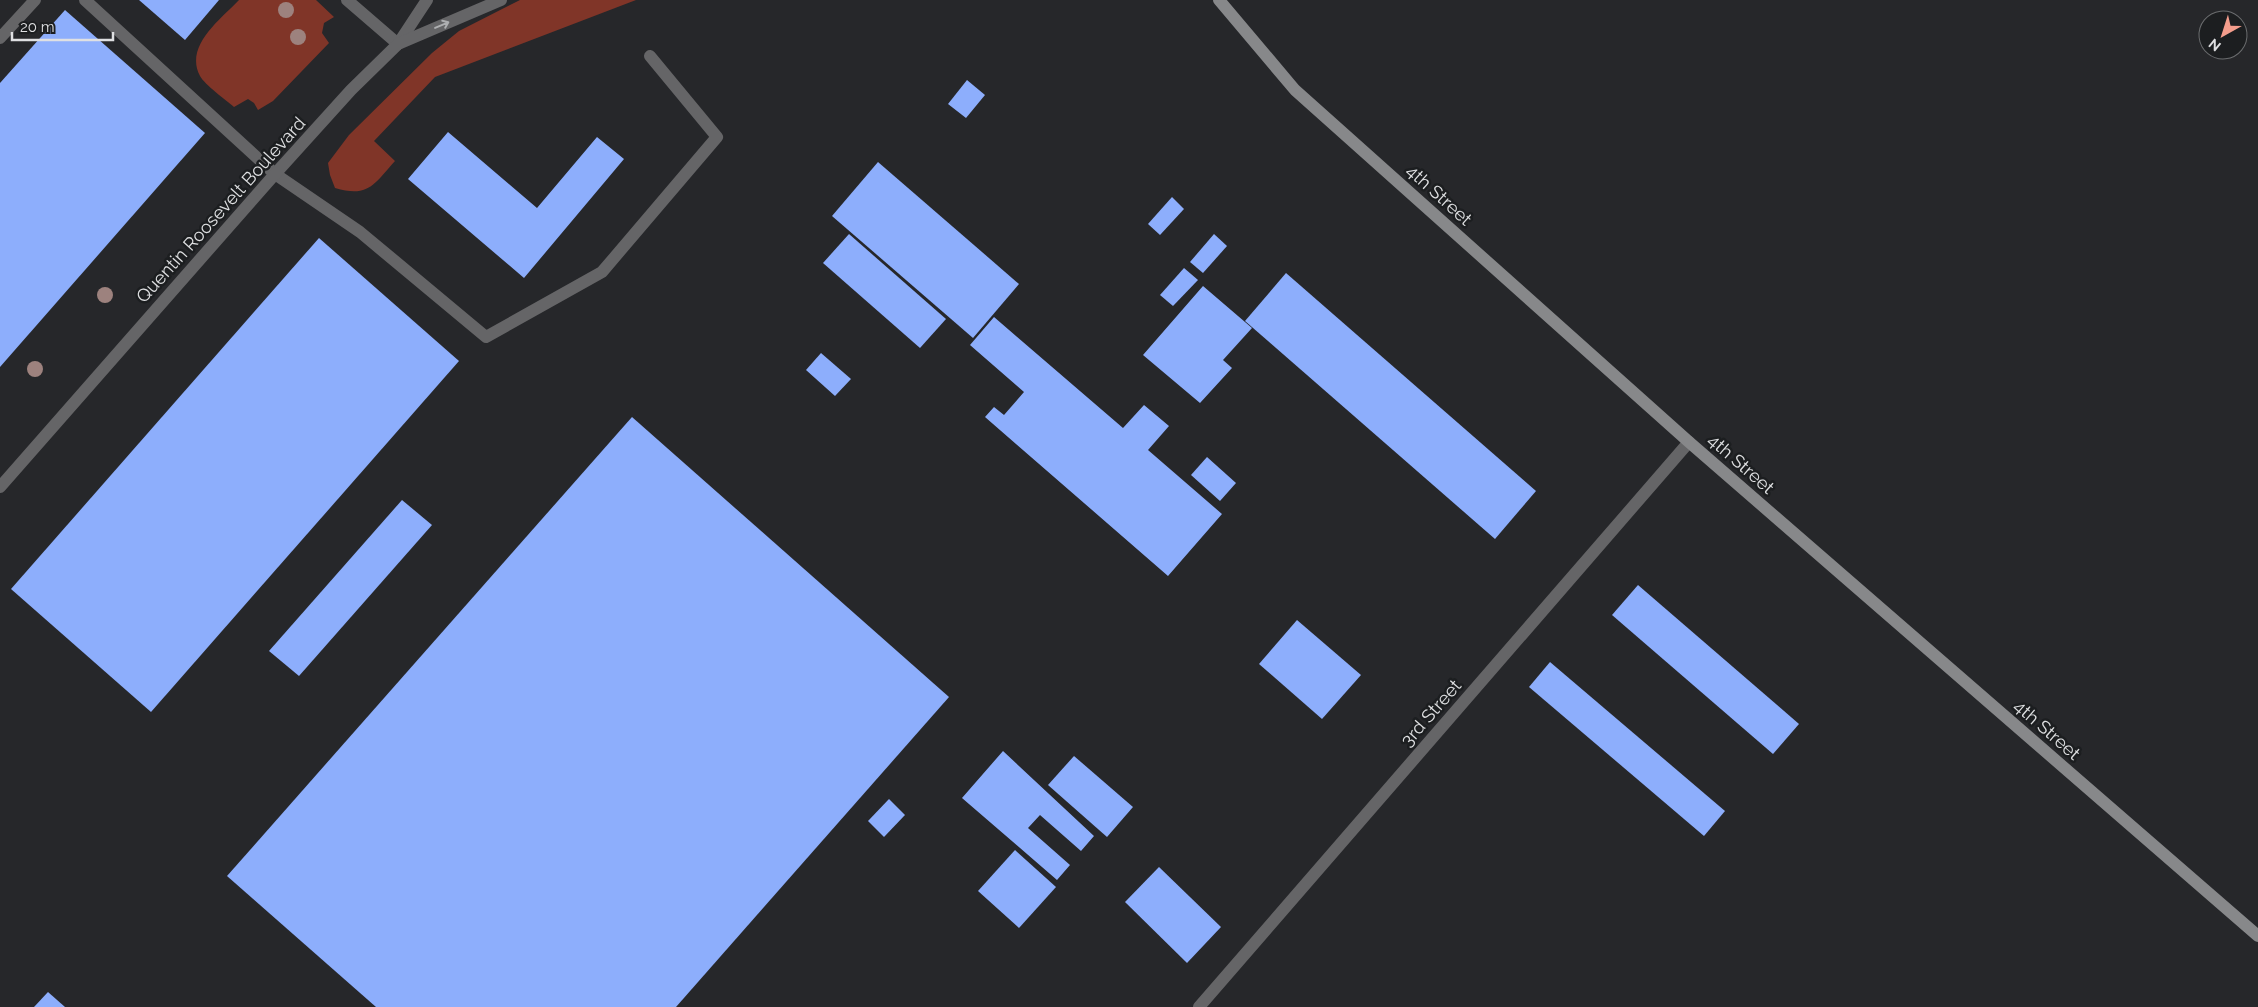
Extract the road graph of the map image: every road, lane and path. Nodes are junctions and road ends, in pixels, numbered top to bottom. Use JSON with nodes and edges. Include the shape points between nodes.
{"nodes":[{"id":1,"x":34,"y":0,"type":"edge"},
{"id":2,"x":85,"y":0,"type":"edge"},
{"id":3,"x":347,"y":0,"type":"edge"},
{"id":4,"x":427,"y":0,"type":"edge"},
{"id":5,"x":501,"y":0,"type":"edge"},
{"id":6,"x":1219,"y":0,"type":"edge"},
{"id":7,"x":0,"y":38,"type":"edge"},
{"id":8,"x":398,"y":44,"type":"junction"},
{"id":9,"x":650,"y":56,"type":"dead end"},
{"id":10,"x":275,"y":174,"type":"junction"},
{"id":11,"x":1690,"y":442,"type":"junction"},
{"id":12,"x":0,"y":487,"type":"edge"},
{"id":13,"x":2258,"y":936,"type":"edge"},
{"id":14,"x":1199,"y":1007,"type":"edge"}],
"edges":[{"from":1,"to":7,"type":"street"},
{"from":2,"to":10,"type":"street"},
{"from":3,"to":8,"type":"street"},
{"from":4,"to":8,"type":"street"},
{"from":8,"to":5,"type":"street","name":"Quentin Roosevelt Boulevard","one_way":true},
{"from":6,"to":11,"type":"main road","name":"4th Street","via":[[1295,90]]},
{"from":8,"to":10,"type":"street","name":"Quentin Roosevelt Boulevard","via":[[351,90]]},
{"from":9,"to":10,"type":"street","via":[[717,137],[602,272],[486,337],[360,232]]},
{"from":10,"to":12,"type":"street","name":"Quentin Roosevelt Boulevard"},
{"from":11,"to":13,"type":"main road","name":"4th Street"},
{"from":11,"to":14,"type":"street","name":"3rd Street"}]}
